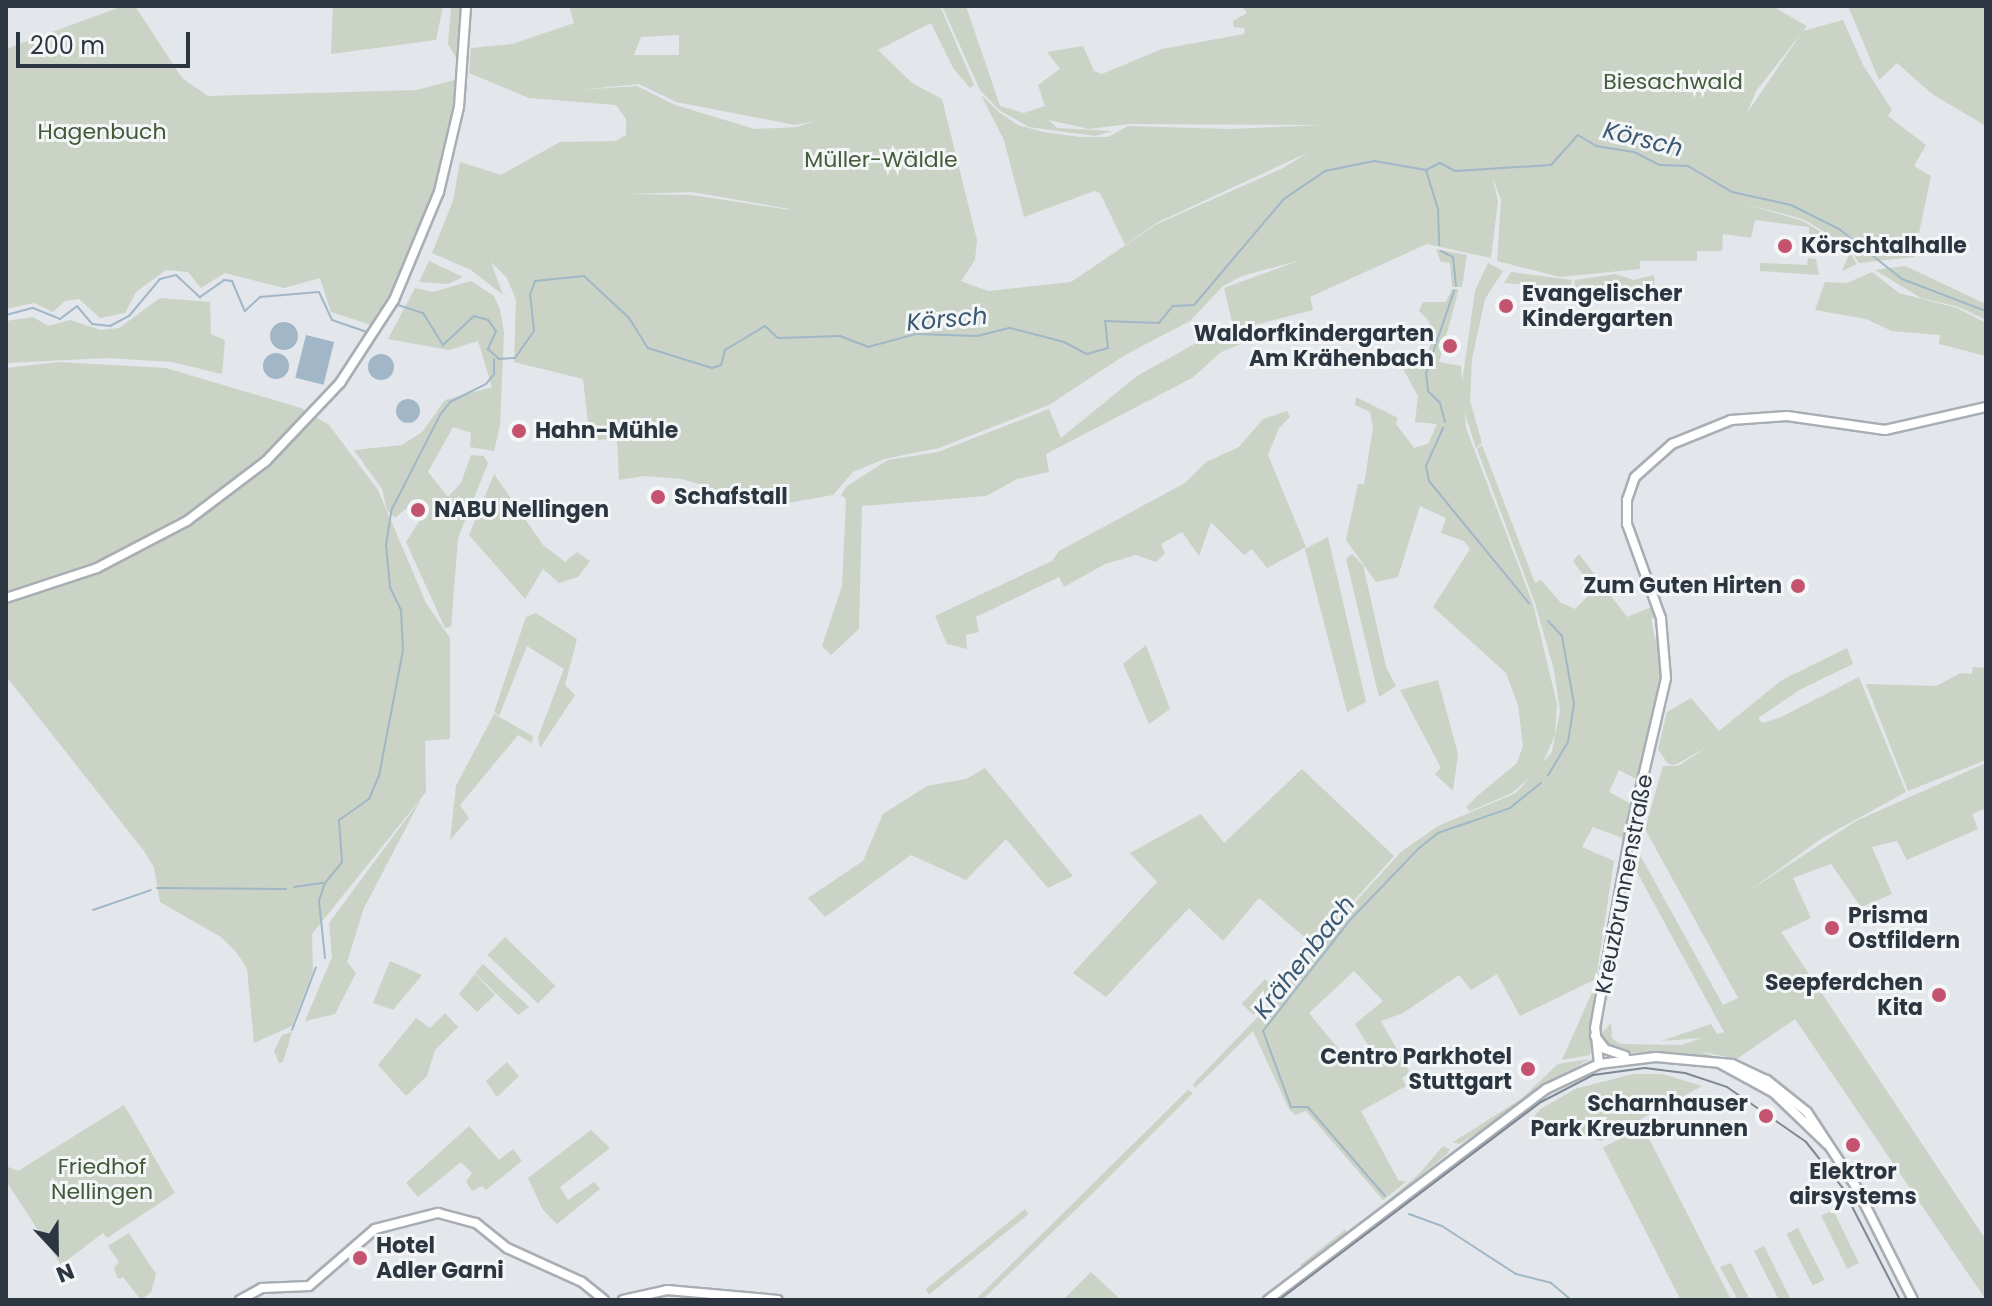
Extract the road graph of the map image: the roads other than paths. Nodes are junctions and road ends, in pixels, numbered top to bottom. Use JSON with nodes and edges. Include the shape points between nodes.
{"nodes":[{"id":1,"x":466,"y":10,"type":"edge"},
{"id":2,"x":1986,"y":407,"type":"edge"},
{"id":3,"x":6,"y":598,"type":"edge"},
{"id":4,"x":1594,"y":1033,"type":"junction"},
{"id":5,"x":1634,"y":1058,"type":"junction"},
{"id":6,"x":1599,"y":1064,"type":"junction"},
{"id":7,"x":240,"y":1300,"type":"edge"},
{"id":8,"x":604,"y":1300,"type":"edge"},
{"id":9,"x":623,"y":1300,"type":"edge"},
{"id":10,"x":778,"y":1300,"type":"edge"},
{"id":11,"x":1268,"y":1300,"type":"edge"},
{"id":12,"x":1913,"y":1300,"type":"edge"}],
"edges":[{"from":1,"to":3,"type":"main road","via":[[463,80],[447,167],[415,257],[379,325],[329,396],[274,454],[206,509],[72,577]]},
{"from":2,"to":4,"type":"main road","name":"Kreuzbrunnenstraße","via":[[1885,430],[1792,417],[1741,418],[1686,437],[1649,461],[1631,487],[1627,520],[1662,621],[1667,662]]},
{"from":4,"to":5,"type":"main road","via":[[1605,1049]]},
{"from":4,"to":6,"type":"main road","name":"Kreuzbrunnenstraße"},
{"from":5,"to":6,"type":"main road"},
{"from":5,"to":12,"type":"main road","via":[[1721,1064],[1774,1093],[1831,1146]]},
{"from":6,"to":11,"type":"main road","via":[[1556,1083],[1504,1117]]},
{"from":7,"to":8,"type":"main road","via":[[262,1288],[309,1286],[355,1244],[398,1220],[438,1213],[479,1225],[515,1253],[585,1284]]},
{"from":9,"to":10,"type":"main road","via":[[667,1290]]}]}
